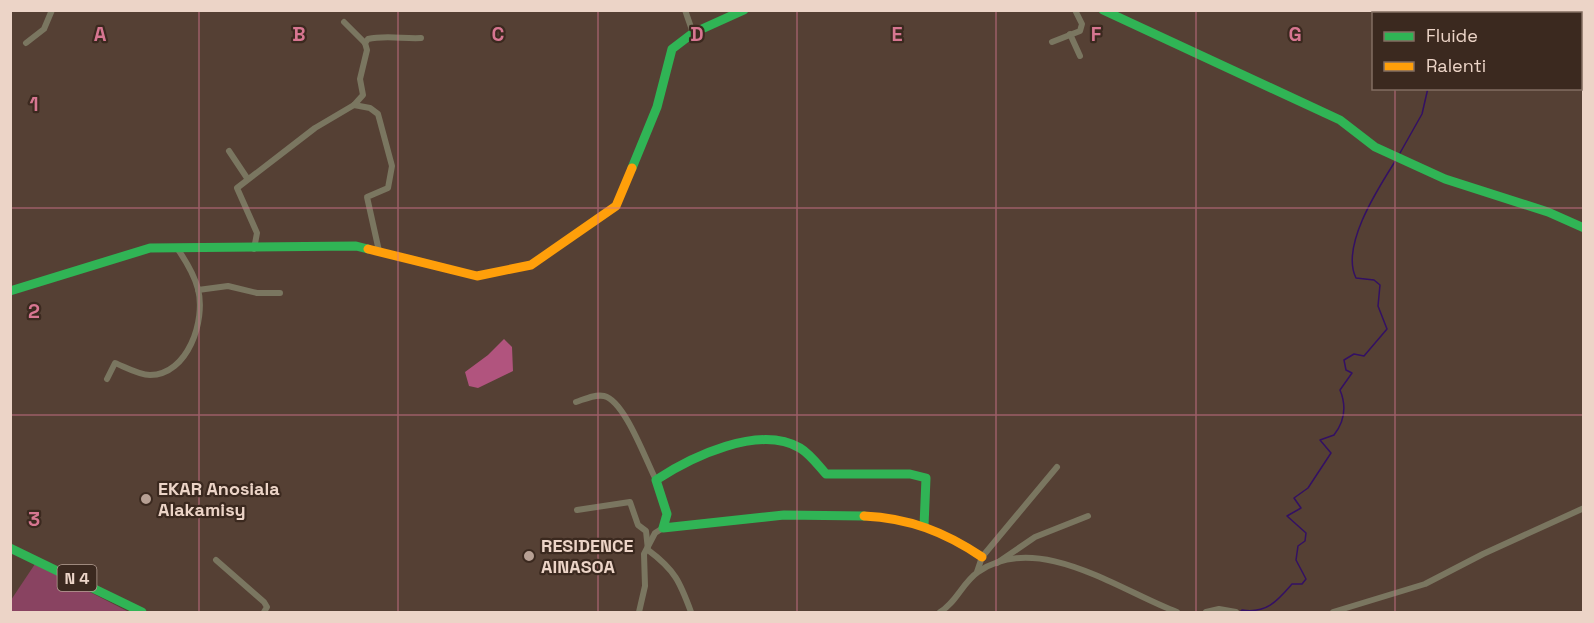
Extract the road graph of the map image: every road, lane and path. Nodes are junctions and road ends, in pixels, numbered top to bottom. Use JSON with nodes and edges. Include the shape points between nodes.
{"nodes":[{"id":1,"x":52,"y":10,"type":"edge"},
{"id":2,"x":685,"y":10,"type":"edge"},
{"id":3,"x":744,"y":10,"type":"edge"},
{"id":4,"x":1075,"y":10,"type":"edge"},
{"id":5,"x":1102,"y":10,"type":"edge"},
{"id":6,"x":344,"y":22,"type":"dead end"},
{"id":7,"x":693,"y":33,"type":"junction"},
{"id":8,"x":1070,"y":34,"type":"junction"},
{"id":9,"x":421,"y":38,"type":"dead end"},
{"id":10,"x":1052,"y":42,"type":"dead end"},
{"id":11,"x":26,"y":43,"type":"dead end"},
{"id":12,"x":365,"y":43,"type":"junction"},
{"id":13,"x":1080,"y":56,"type":"dead end"},
{"id":14,"x":354,"y":105,"type":"junction"},
{"id":15,"x":229,"y":151,"type":"dead end"},
{"id":16,"x":247,"y":178,"type":"junction"},
{"id":17,"x":1584,"y":228,"type":"edge"},
{"id":18,"x":177,"y":248,"type":"junction"},
{"id":19,"x":254,"y":249,"type":"junction"},
{"id":20,"x":379,"y":251,"type":"junction"},
{"id":21,"x":198,"y":290,"type":"junction"},
{"id":22,"x":10,"y":291,"type":"edge"},
{"id":23,"x":280,"y":293,"type":"dead end"},
{"id":24,"x":107,"y":379,"type":"dead end"},
{"id":25,"x":576,"y":402,"type":"dead end"},
{"id":26,"x":1057,"y":467,"type":"dead end"},
{"id":27,"x":656,"y":480,"type":"junction"},
{"id":28,"x":1584,"y":508,"type":"edge"},
{"id":29,"x":577,"y":510,"type":"dead end"},
{"id":30,"x":1088,"y":516,"type":"dead end"},
{"id":31,"x":924,"y":526,"type":"junction"},
{"id":32,"x":663,"y":528,"type":"junction"},
{"id":33,"x":10,"y":548,"type":"edge"},
{"id":34,"x":648,"y":550,"type":"junction"},
{"id":35,"x":982,"y":557,"type":"junction"},
{"id":36,"x":216,"y":560,"type":"dead end"},
{"id":37,"x":996,"y":563,"type":"junction"},
{"id":38,"x":977,"y":572,"type":"junction"},
{"id":39,"x":142,"y":612,"type":"edge"},
{"id":40,"x":264,"y":612,"type":"edge"},
{"id":41,"x":639,"y":612,"type":"edge"},
{"id":42,"x":691,"y":612,"type":"edge"},
{"id":43,"x":943,"y":612,"type":"edge"},
{"id":44,"x":1177,"y":612,"type":"edge"},
{"id":45,"x":1206,"y":612,"type":"edge"},
{"id":46,"x":1236,"y":612,"type":"edge"},
{"id":47,"x":1333,"y":612,"type":"edge"}],
"edges":[{"from":1,"to":11,"type":"street","via":[[44,29]]},
{"from":2,"to":7,"type":"street"},
{"from":3,"to":7,"type":"street"},
{"from":4,"to":8,"type":"street","via":[[1082,24],[1080,31]]},
{"from":5,"to":17,"type":"street","via":[[1340,120],[1375,147],[1445,179],[1548,212]]},
{"from":6,"to":12,"type":"street"},
{"from":7,"to":20,"type":"street","via":[[672,49],[657,107],[616,206],[531,265],[502,273],[477,276]]},
{"from":8,"to":10,"type":"street"},
{"from":8,"to":13,"type":"street"},
{"from":9,"to":12,"type":"street","via":[[377,37]]},
{"from":12,"to":14,"type":"street","via":[[360,79],[363,95]]},
{"from":14,"to":16,"type":"street"},
{"from":14,"to":20,"type":"street","via":[[378,114],[392,166],[388,188],[367,197]]},
{"from":15,"to":16,"type":"street"},
{"from":16,"to":19,"type":"street","via":[[237,188],[257,233]]},
{"from":18,"to":19,"type":"street"},
{"from":18,"to":21,"type":"street","via":[[190,267]]},
{"from":18,"to":22,"type":"street","via":[[150,248]]},
{"from":19,"to":20,"type":"street","via":[[316,244]]},
{"from":21,"to":23,"type":"street","via":[[228,286],[257,293]]},
{"from":21,"to":24,"type":"street","via":[[201,313],[194,334],[185,356],[170,371],[149,376],[115,363]]},
{"from":25,"to":27,"type":"street","via":[[596,395],[614,402]]},
{"from":26,"to":35,"type":"street"},
{"from":27,"to":31,"type":"street","via":[[694,458],[749,440],[797,446],[826,474],[910,474],[927,478]]},
{"from":27,"to":32,"type":"street","via":[[667,514]]},
{"from":28,"to":47,"type":"street","via":[[1425,584]]},
{"from":29,"to":34,"type":"street","via":[[630,502],[638,525],[646,531]]},
{"from":30,"to":37,"type":"street","via":[[1035,537]]},
{"from":31,"to":32,"type":"street","via":[[858,514],[792,513]]},
{"from":31,"to":35,"type":"street","via":[[960,539]]},
{"from":32,"to":34,"type":"street","via":[[655,533]]},
{"from":33,"to":39,"type":"street","number":"N 4"},
{"from":34,"to":41,"type":"street","via":[[644,554],[645,586]]},
{"from":34,"to":42,"type":"street","via":[[669,565]]},
{"from":35,"to":38,"type":"street"},
{"from":36,"to":40,"type":"street","via":[[264,602]]},
{"from":37,"to":38,"type":"street"},
{"from":37,"to":44,"type":"street","via":[[1026,560],[1067,564]]},
{"from":38,"to":43,"type":"street"},
{"from":45,"to":46,"type":"street"}]}
